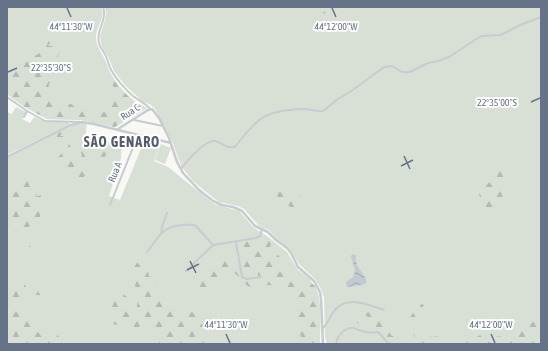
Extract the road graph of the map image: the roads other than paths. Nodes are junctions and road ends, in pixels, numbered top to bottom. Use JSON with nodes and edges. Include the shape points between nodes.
{"nodes":[{"id":1,"x":103,"y":7,"type":"edge"},
{"id":2,"x":541,"y":17,"type":"edge"},
{"id":3,"x":7,"y":97,"type":"edge"},
{"id":4,"x":150,"y":109,"type":"junction"},
{"id":5,"x":28,"y":111,"type":"junction"},
{"id":6,"x":24,"y":117,"type":"dead end"},
{"id":7,"x":133,"y":119,"type":"junction"},
{"id":8,"x":82,"y":122,"type":"junction"},
{"id":9,"x":163,"y":127,"type":"junction"},
{"id":10,"x":118,"y":129,"type":"junction"},
{"id":11,"x":138,"y":135,"type":"junction"},
{"id":12,"x":171,"y":143,"type":"junction"},
{"id":13,"x":7,"y":156,"type":"edge"},
{"id":14,"x":180,"y":170,"type":"junction"},
{"id":15,"x":110,"y":205,"type":"dead end"},
{"id":16,"x":167,"y":212,"type":"dead end"},
{"id":17,"x":262,"y":229,"type":"junction"},
{"id":18,"x":161,"y":234,"type":"junction"},
{"id":19,"x":236,"y":242,"type":"junction"},
{"id":20,"x":213,"y":245,"type":"junction"},
{"id":21,"x":147,"y":252,"type":"dead end"},
{"id":22,"x":186,"y":271,"type":"dead end"},
{"id":23,"x":261,"y":277,"type":"dead end"},
{"id":24,"x":384,"y":310,"type":"dead end"},
{"id":25,"x":322,"y":329,"type":"junction"},
{"id":26,"x":323,"y":344,"type":"edge"},
{"id":27,"x":336,"y":344,"type":"edge"},
{"id":28,"x":389,"y":344,"type":"edge"}],
"edges":[{"from":1,"to":4,"type":"street","via":[[104,21],[98,34],[112,72],[118,81]]},
{"from":2,"to":14,"type":"street","via":[[501,35],[481,36],[449,56],[410,72],[402,72],[392,66],[384,67],[323,111],[301,109],[270,113],[254,122],[236,146],[228,147],[211,141]]},
{"from":3,"to":5,"type":"street"},
{"from":4,"to":7,"type":"street","name":"Rua C"},
{"from":4,"to":9,"type":"street"},
{"from":5,"to":6,"type":"street"},
{"from":5,"to":8,"type":"street","via":[[47,121]]},
{"from":7,"to":9,"type":"street"},
{"from":7,"to":10,"type":"street","name":"Rua C"},
{"from":8,"to":10,"type":"street"},
{"from":8,"to":13,"type":"street"},
{"from":9,"to":12,"type":"street"},
{"from":10,"to":11,"type":"street"},
{"from":11,"to":12,"type":"street"},
{"from":11,"to":15,"type":"street","name":"Rua A"},
{"from":12,"to":14,"type":"street"},
{"from":14,"to":17,"type":"street","via":[[214,201],[242,210],[255,226]]},
{"from":16,"to":18,"type":"street"},
{"from":17,"to":19,"type":"street","via":[[258,238]]},
{"from":17,"to":25,"type":"street","via":[[290,250],[298,267],[314,281],[320,292]]},
{"from":18,"to":20,"type":"street","via":[[171,226],[193,225],[199,228]]},
{"from":18,"to":21,"type":"street"},
{"from":19,"to":20,"type":"street"},
{"from":19,"to":23,"type":"street","via":[[242,277]]},
{"from":20,"to":22,"type":"street"},
{"from":24,"to":25,"type":"street","via":[[361,303],[345,302],[335,309]]},
{"from":25,"to":26,"type":"street"},
{"from":27,"to":28,"type":"street","via":[[342,332],[352,328],[378,332]]}]}
